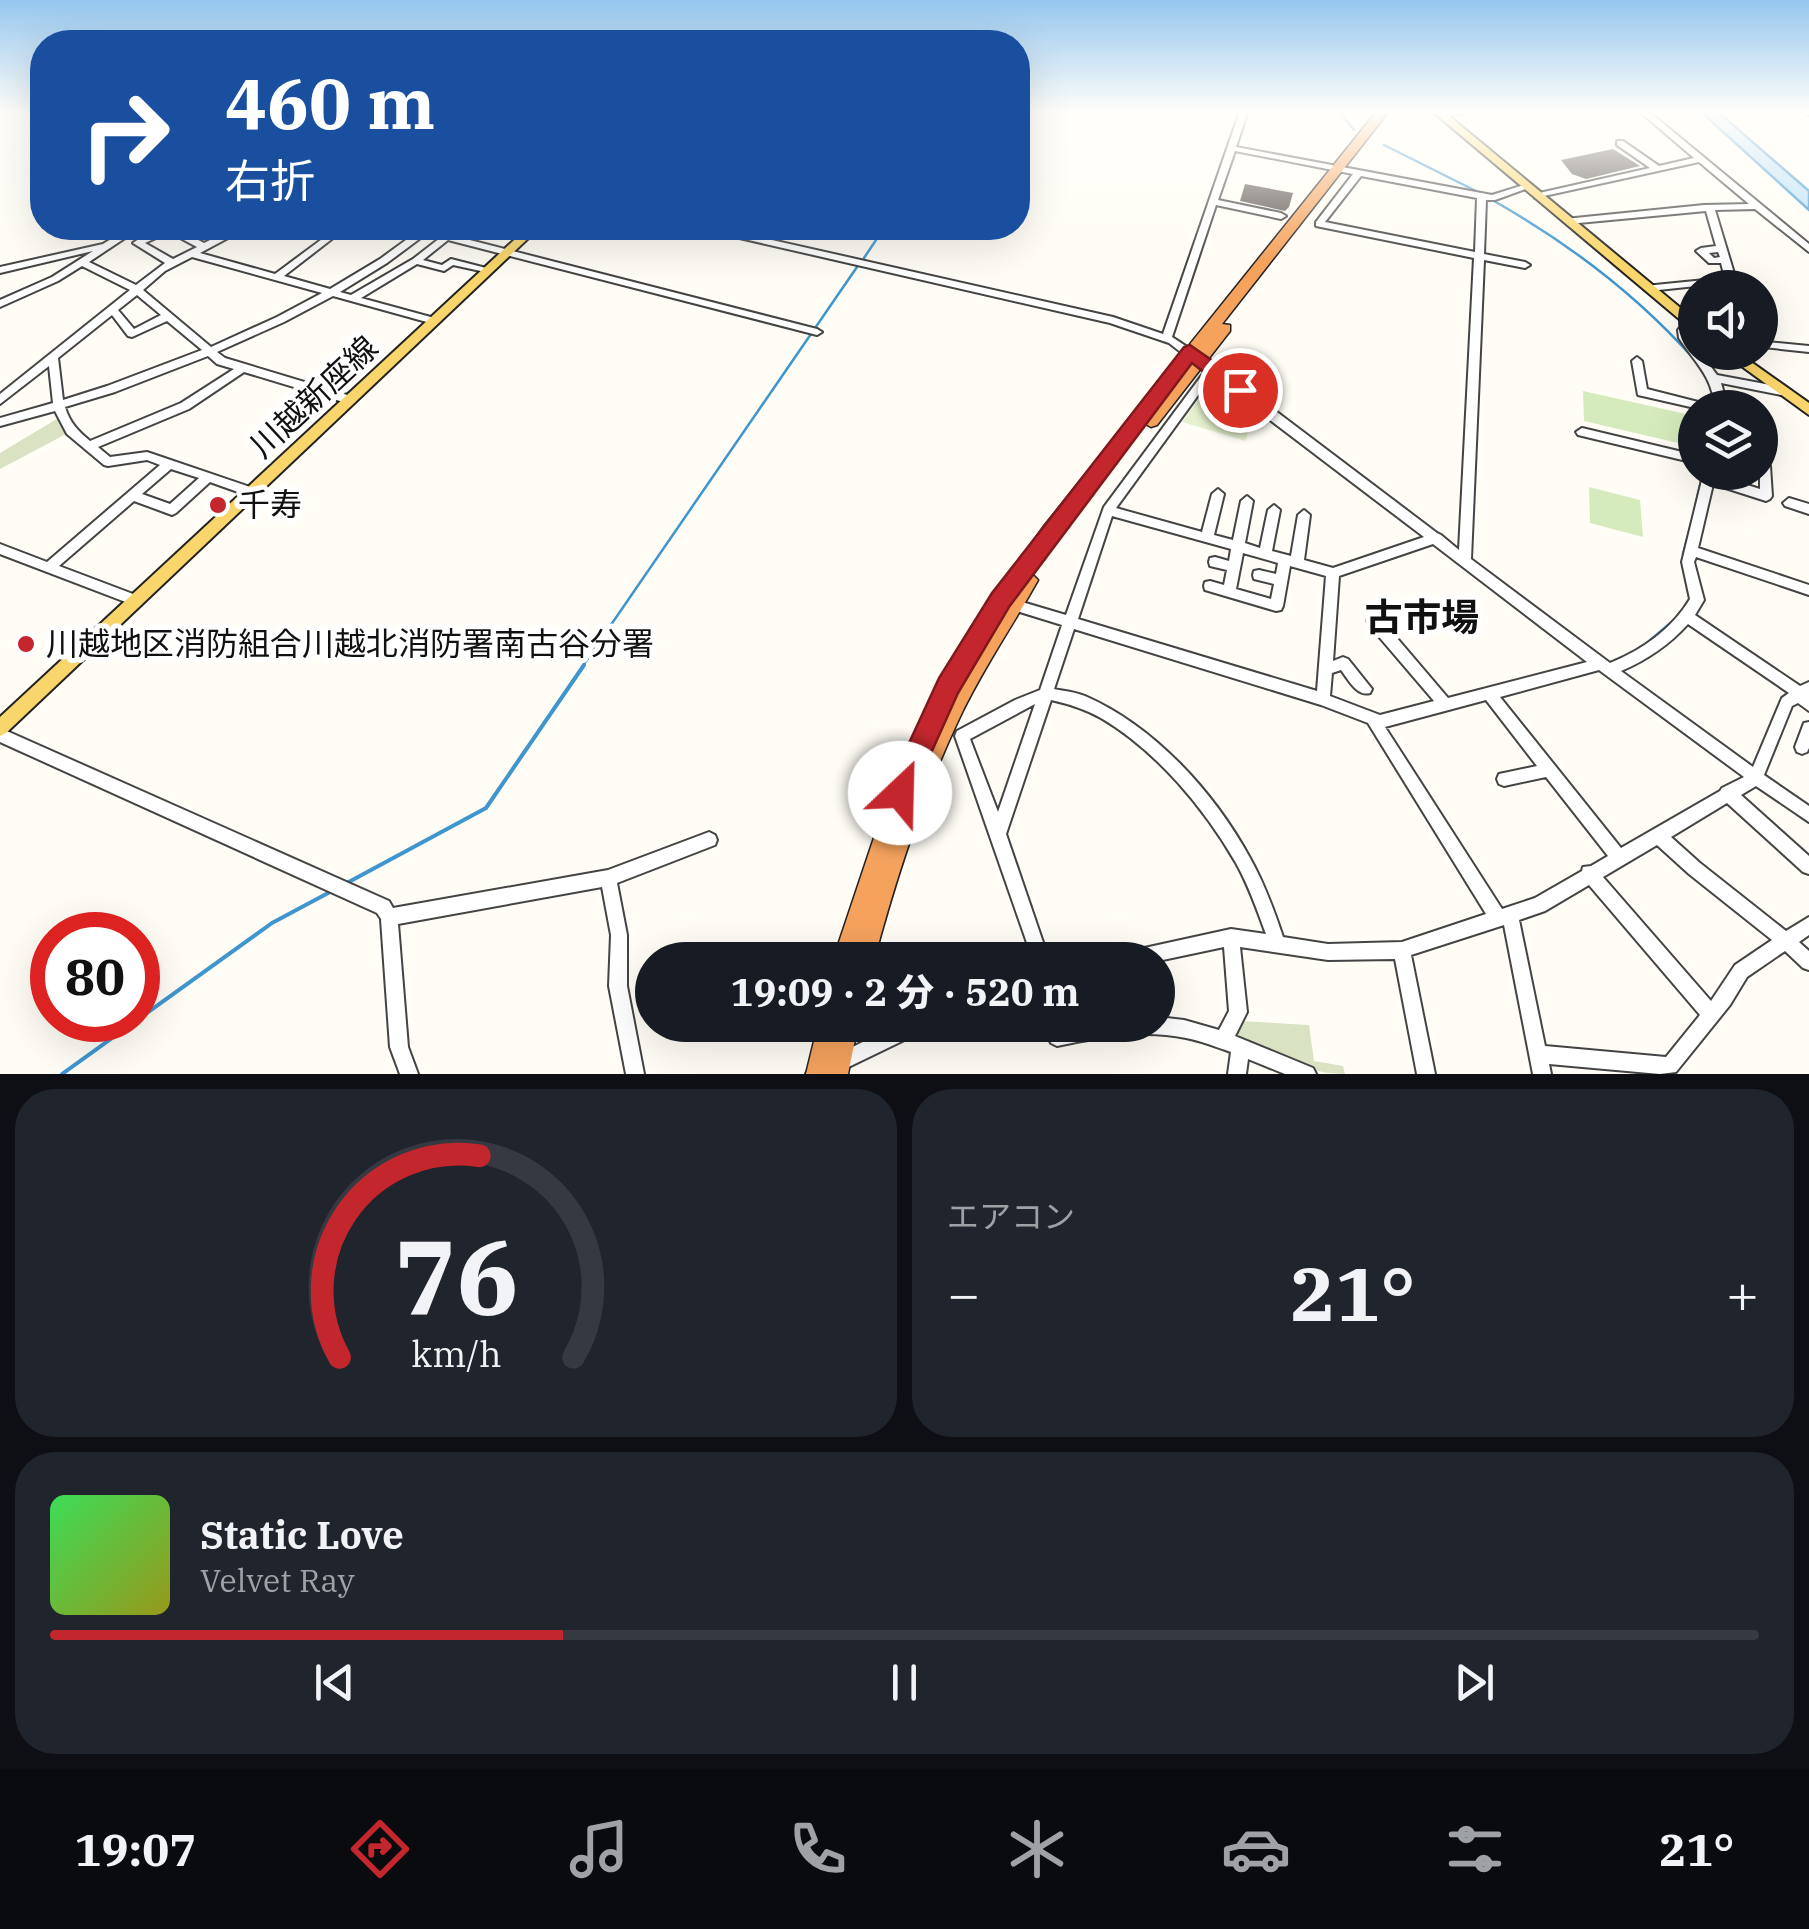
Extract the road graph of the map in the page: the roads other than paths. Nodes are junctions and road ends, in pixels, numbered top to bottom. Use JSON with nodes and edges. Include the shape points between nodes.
{"nodes":[{"id":1,"x":1226,"y":161,"type":"edge"},
{"id":2,"x":1297,"y":161,"type":"edge"},
{"id":3,"x":1353,"y":161,"type":"edge"},
{"id":4,"x":1355,"y":161,"type":"edge"},
{"id":5,"x":1497,"y":161,"type":"edge"},
{"id":6,"x":1646,"y":161,"type":"edge"},
{"id":7,"x":1696,"y":161,"type":"edge"},
{"id":8,"x":1703,"y":161,"type":"edge"},
{"id":9,"x":1657,"y":169,"type":"junction"},
{"id":10,"x":1347,"y":171,"type":"junction"},
{"id":11,"x":1527,"y":186,"type":"junction"},
{"id":12,"x":1482,"y":196,"type":"junction"},
{"id":13,"x":1538,"y":196,"type":"junction"},
{"id":14,"x":1213,"y":202,"type":"junction"},
{"id":15,"x":1759,"y":206,"type":"junction"},
{"id":16,"x":1710,"y":208,"type":"junction"},
{"id":17,"x":1281,"y":216,"type":"dead end"},
{"id":18,"x":1568,"y":222,"type":"junction"},
{"id":19,"x":116,"y":240,"type":"edge"},
{"id":20,"x":144,"y":240,"type":"edge"},
{"id":21,"x":191,"y":240,"type":"edge"},
{"id":22,"x":217,"y":240,"type":"edge"},
{"id":23,"x":326,"y":240,"type":"edge"},
{"id":24,"x":411,"y":240,"type":"edge"},
{"id":25,"x":442,"y":240,"type":"edge"},
{"id":26,"x":453,"y":240,"type":"edge"},
{"id":27,"x":520,"y":240,"type":"edge"},
{"id":28,"x":762,"y":240,"type":"edge"},
{"id":29,"x":113,"y":242,"type":"junction"},
{"id":30,"x":204,"y":247,"type":"junction"},
{"id":31,"x":1809,"y":249,"type":"edge"},
{"id":32,"x":506,"y":253,"type":"junction"},
{"id":33,"x":193,"y":254,"type":"junction"},
{"id":34,"x":1481,"y":257,"type":"junction"},
{"id":35,"x":416,"y":261,"type":"junction"},
{"id":36,"x":82,"y":262,"type":"junction"},
{"id":37,"x":172,"y":263,"type":"junction"},
{"id":38,"x":1525,"y":266,"type":"dead end"},
{"id":39,"x":0,"y":270,"type":"edge"},
{"id":40,"x":1727,"y":270,"type":"edge"},
{"id":41,"x":488,"y":271,"type":"junction"},
{"id":42,"x":277,"y":277,"type":"junction"},
{"id":43,"x":1678,"y":287,"type":"edge"},
{"id":44,"x":1649,"y":288,"type":"junction"},
{"id":45,"x":136,"y":289,"type":"junction"},
{"id":46,"x":329,"y":292,"type":"junction"},
{"id":47,"x":353,"y":298,"type":"junction"},
{"id":48,"x":0,"y":304,"type":"edge"},
{"id":49,"x":112,"y":310,"type":"junction"},
{"id":50,"x":1678,"y":312,"type":"edge"},
{"id":51,"x":168,"y":316,"type":"junction"},
{"id":52,"x":434,"y":321,"type":"junction"},
{"id":53,"x":817,"y":332,"type":"dead end"},
{"id":54,"x":1167,"y":338,"type":"junction"},
{"id":55,"x":1778,"y":345,"type":"edge"},
{"id":56,"x":1809,"y":349,"type":"edge"},
{"id":57,"x":210,"y":350,"type":"junction"},
{"id":58,"x":54,"y":360,"type":"junction"},
{"id":59,"x":1201,"y":360,"type":"junction"},
{"id":60,"x":1637,"y":361,"type":"dead end"},
{"id":61,"x":244,"y":367,"type":"junction"},
{"id":62,"x":1709,"y":370,"type":"edge"},
{"id":63,"x":1752,"y":370,"type":"edge"},
{"id":64,"x":104,"y":374,"type":"dead end"},
{"id":65,"x":1715,"y":378,"type":"junction"},
{"id":66,"x":114,"y":388,"type":"junction"},
{"id":67,"x":1720,"y":390,"type":"edge"},
{"id":68,"x":1781,"y":391,"type":"junction"},
{"id":69,"x":0,"y":400,"type":"edge"},
{"id":70,"x":350,"y":400,"type":"junction"},
{"id":71,"x":1678,"y":400,"type":"edge"},
{"id":72,"x":59,"y":407,"type":"junction"},
{"id":73,"x":1809,"y":410,"type":"edge"},
{"id":74,"x":0,"y":422,"type":"edge"},
{"id":75,"x":1582,"y":432,"type":"dead end"},
{"id":76,"x":92,"y":444,"type":"junction"},
{"id":77,"x":1678,"y":454,"type":"edge"},
{"id":78,"x":169,"y":464,"type":"junction"},
{"id":79,"x":208,"y":478,"type":"junction"},
{"id":80,"x":1705,"y":490,"type":"edge"},
{"id":81,"x":252,"y":492,"type":"junction"},
{"id":82,"x":1218,"y":494,"type":"dead end"},
{"id":83,"x":131,"y":495,"type":"junction"},
{"id":84,"x":1247,"y":502,"type":"dead end"},
{"id":85,"x":1789,"y":503,"type":"dead end"},
{"id":86,"x":1108,"y":510,"type":"junction"},
{"id":87,"x":1274,"y":510,"type":"dead end"},
{"id":88,"x":1809,"y":510,"type":"edge"},
{"id":89,"x":1304,"y":516,"type":"dead end"},
{"id":90,"x":1207,"y":538,"type":"junction"},
{"id":91,"x":1437,"y":538,"type":"junction"},
{"id":92,"x":1238,"y":546,"type":"junction"},
{"id":93,"x":0,"y":549,"type":"edge"},
{"id":94,"x":1690,"y":550,"type":"junction"},
{"id":95,"x":1265,"y":554,"type":"junction"},
{"id":96,"x":1291,"y":560,"type":"junction"},
{"id":97,"x":1465,"y":560,"type":"junction"},
{"id":98,"x":1215,"y":562,"type":"dead end"},
{"id":99,"x":1234,"y":567,"type":"junction"},
{"id":100,"x":49,"y":568,"type":"junction"},
{"id":101,"x":1333,"y":573,"type":"junction"},
{"id":102,"x":1259,"y":575,"type":"dead end"},
{"id":103,"x":1281,"y":580,"type":"junction"},
{"id":104,"x":1210,"y":586,"type":"dead end"},
{"id":105,"x":1809,"y":590,"type":"edge"},
{"id":106,"x":1229,"y":591,"type":"junction"},
{"id":107,"x":136,"y":601,"type":"junction"},
{"id":108,"x":1012,"y":604,"type":"junction"},
{"id":109,"x":1686,"y":616,"type":"junction"},
{"id":110,"x":1374,"y":621,"type":"dead end"},
{"id":111,"x":1072,"y":623,"type":"junction"},
{"id":112,"x":1604,"y":667,"type":"junction"},
{"id":113,"x":1325,"y":670,"type":"junction"},
{"id":114,"x":1366,"y":689,"type":"dead end"},
{"id":115,"x":1047,"y":693,"type":"junction"},
{"id":116,"x":1490,"y":696,"type":"junction"},
{"id":117,"x":1806,"y":696,"type":"edge"},
{"id":118,"x":1323,"y":700,"type":"junction"},
{"id":119,"x":1446,"y":705,"type":"junction"},
{"id":120,"x":1382,"y":722,"type":"junction"},
{"id":121,"x":1809,"y":728,"type":"edge"},
{"id":122,"x":0,"y":732,"type":"edge"},
{"id":123,"x":1802,"y":747,"type":"dead end"},
{"id":124,"x":1549,"y":770,"type":"junction"},
{"id":125,"x":1504,"y":779,"type":"dead end"},
{"id":126,"x":1755,"y":779,"type":"junction"},
{"id":127,"x":1727,"y":793,"type":"junction"},
{"id":128,"x":1809,"y":815,"type":"edge"},
{"id":129,"x":998,"y":834,"type":"junction"},
{"id":130,"x":1658,"y":834,"type":"junction"},
{"id":131,"x":709,"y":840,"type":"dead end"},
{"id":132,"x":1618,"y":857,"type":"junction"},
{"id":133,"x":1809,"y":866,"type":"edge"},
{"id":134,"x":1589,"y":874,"type":"junction"},
{"id":135,"x":608,"y":878,"type":"junction"},
{"id":136,"x":389,"y":917,"type":"junction"},
{"id":137,"x":1505,"y":917,"type":"junction"},
{"id":138,"x":1809,"y":925,"type":"edge"},
{"id":139,"x":1231,"y":937,"type":"junction"},
{"id":140,"x":851,"y":942,"type":"edge"},
{"id":141,"x":867,"y":942,"type":"edge"},
{"id":142,"x":1035,"y":942,"type":"edge"},
{"id":143,"x":1788,"y":942,"type":"junction"},
{"id":144,"x":1277,"y":944,"type":"junction"},
{"id":145,"x":1175,"y":949,"type":"edge"},
{"id":146,"x":1402,"y":950,"type":"junction"},
{"id":147,"x":1809,"y":962,"type":"edge"},
{"id":148,"x":1710,"y":1013,"type":"junction"},
{"id":149,"x":1175,"y":1028,"type":"edge"},
{"id":150,"x":828,"y":1042,"type":"edge"},
{"id":151,"x":838,"y":1042,"type":"edge"},
{"id":152,"x":884,"y":1042,"type":"edge"},
{"id":153,"x":1232,"y":1044,"type":"junction"},
{"id":154,"x":1540,"y":1054,"type":"junction"},
{"id":155,"x":825,"y":1072,"type":"edge"},
{"id":156,"x":409,"y":1074,"type":"edge"},
{"id":157,"x":635,"y":1074,"type":"edge"},
{"id":158,"x":1237,"y":1074,"type":"edge"},
{"id":159,"x":1306,"y":1074,"type":"edge"},
{"id":160,"x":1426,"y":1074,"type":"edge"},
{"id":161,"x":1542,"y":1074,"type":"edge"}],
"edges":[{"from":1,"to":14,"type":"street"},
{"from":2,"to":10,"type":"street"},
{"from":3,"to":10,"type":"highway"},
{"from":4,"to":10,"type":"highway"},
{"from":5,"to":11,"type":"main road"},
{"from":6,"to":9,"type":"street"},
{"from":7,"to":9,"type":"street"},
{"from":8,"to":15,"type":"street"},
{"from":9,"to":13,"type":"street"},
{"from":10,"to":12,"type":"street"},
{"from":10,"to":34,"type":"street","via":[[1320,224]]},
{"from":10,"to":59,"type":"highway"},
{"from":11,"to":12,"type":"street"},
{"from":11,"to":13,"type":"main road"},
{"from":12,"to":34,"type":"street"},
{"from":13,"to":18,"type":"main road"},
{"from":14,"to":17,"type":"street"},
{"from":14,"to":54,"type":"street"},
{"from":15,"to":16,"type":"street"},
{"from":15,"to":31,"type":"street"},
{"from":16,"to":18,"type":"street"},
{"from":16,"to":40,"type":"street"},
{"from":18,"to":44,"type":"main road"},
{"from":19,"to":29,"type":"street"},
{"from":20,"to":37,"type":"street","via":[[138,243]]},
{"from":21,"to":30,"type":"street"},
{"from":22,"to":30,"type":"street"},
{"from":23,"to":42,"type":"street"},
{"from":24,"to":46,"type":"street"},
{"from":25,"to":35,"type":"street"},
{"from":26,"to":32,"type":"street"},
{"from":27,"to":32,"type":"main road","name":"川越新座線"},
{"from":28,"to":54,"type":"street"},
{"from":29,"to":36,"type":"street"},
{"from":29,"to":39,"type":"street"},
{"from":30,"to":33,"type":"street"},
{"from":32,"to":41,"type":"main road","name":"川越新座線"},
{"from":32,"to":53,"type":"street"},
{"from":33,"to":37,"type":"street"},
{"from":33,"to":42,"type":"street"},
{"from":34,"to":38,"type":"street"},
{"from":34,"to":97,"type":"street"},
{"from":35,"to":41,"type":"street"},
{"from":35,"to":47,"type":"street"},
{"from":36,"to":45,"type":"street"},
{"from":36,"to":48,"type":"street"},
{"from":37,"to":45,"type":"street"},
{"from":41,"to":52,"type":"main road","name":"川越新座線"},
{"from":42,"to":46,"type":"street"},
{"from":43,"to":44,"type":"street"},
{"from":44,"to":50,"type":"main road"},
{"from":45,"to":49,"type":"street"},
{"from":45,"to":51,"type":"street"},
{"from":46,"to":47,"type":"street"},
{"from":46,"to":57,"type":"street"},
{"from":47,"to":52,"type":"street"},
{"from":49,"to":51,"type":"street","via":[[132,334]]},
{"from":49,"to":58,"type":"street"},
{"from":51,"to":57,"type":"street"},
{"from":52,"to":70,"type":"main road","name":"川越新座線"},
{"from":54,"to":59,"type":"street"},
{"from":55,"to":56,"type":"street"},
{"from":57,"to":61,"type":"street"},
{"from":57,"to":66,"type":"street"},
{"from":58,"to":69,"type":"street"},
{"from":58,"to":72,"type":"street"},
{"from":59,"to":86,"type":"street"},
{"from":59,"to":91,"type":"street"},
{"from":59,"to":108,"type":"highway"},
{"from":59,"to":140,"type":"highway","via":[[1030,558],[968,651],[900,793]]},
{"from":60,"to":71,"type":"street","via":[[1642,392]]},
{"from":61,"to":70,"type":"street"},
{"from":61,"to":76,"type":"street","via":[[185,406]]},
{"from":62,"to":65,"type":"street"},
{"from":63,"to":68,"type":"main road"},
{"from":64,"to":66,"type":"street"},
{"from":65,"to":67,"type":"street"},
{"from":65,"to":68,"type":"street"},
{"from":66,"to":72,"type":"street"},
{"from":68,"to":73,"type":"main road"},
{"from":70,"to":81,"type":"main road","name":"川越新座線"},
{"from":72,"to":74,"type":"street"},
{"from":72,"to":76,"type":"street","via":[[72,432]]},
{"from":75,"to":77,"type":"street"},
{"from":76,"to":78,"type":"street","via":[[108,462],[147,456]]},
{"from":78,"to":79,"type":"street"},
{"from":78,"to":83,"type":"street"},
{"from":79,"to":81,"type":"street"},
{"from":79,"to":83,"type":"street","via":[[172,510]]},
{"from":80,"to":94,"type":"street"},
{"from":81,"to":107,"type":"main road","name":"川越新座線"},
{"from":82,"to":90,"type":"street"},
{"from":83,"to":100,"type":"street"},
{"from":84,"to":92,"type":"street"},
{"from":85,"to":88,"type":"street"},
{"from":86,"to":90,"type":"street"},
{"from":86,"to":111,"type":"street"},
{"from":87,"to":95,"type":"street"},
{"from":89,"to":96,"type":"street"},
{"from":90,"to":92,"type":"street"},
{"from":91,"to":97,"type":"street"},
{"from":91,"to":101,"type":"street"},
{"from":92,"to":95,"type":"street"},
{"from":92,"to":99,"type":"street"},
{"from":93,"to":100,"type":"street"},
{"from":94,"to":105,"type":"street"},
{"from":94,"to":109,"type":"street","via":[[1697,600]]},
{"from":95,"to":96,"type":"street"},
{"from":96,"to":101,"type":"street"},
{"from":96,"to":103,"type":"street"},
{"from":97,"to":112,"type":"street"},
{"from":98,"to":99,"type":"street"},
{"from":99,"to":106,"type":"street"},
{"from":100,"to":107,"type":"street"},
{"from":101,"to":113,"type":"street"},
{"from":102,"to":103,"type":"street"},
{"from":103,"to":106,"type":"street","via":[[1276,606]]},
{"from":104,"to":106,"type":"street"},
{"from":107,"to":122,"type":"main road","name":"川越新座線"},
{"from":108,"to":111,"type":"street"},
{"from":108,"to":141,"type":"highway","via":[[930,755]]},
{"from":109,"to":112,"type":"street","via":[[1642,656]]},
{"from":109,"to":117,"type":"street"},
{"from":110,"to":119,"type":"street"},
{"from":111,"to":115,"type":"street"},
{"from":111,"to":118,"type":"street"},
{"from":112,"to":116,"type":"street"},
{"from":112,"to":126,"type":"street"},
{"from":113,"to":114,"type":"street","via":[[1343,663]]},
{"from":113,"to":118,"type":"street"},
{"from":115,"to":129,"type":"street"},
{"from":115,"to":129,"type":"street","via":[[962,736]]},
{"from":115,"to":144,"type":"street","via":[[1090,702],[1114,717],[1195,793],[1241,857]]},
{"from":116,"to":119,"type":"street"},
{"from":116,"to":124,"type":"street"},
{"from":117,"to":126,"type":"street","via":[[1786,702]]},
{"from":118,"to":120,"type":"street"},
{"from":119,"to":120,"type":"street"},
{"from":120,"to":137,"type":"street","via":[[1375,723]]},
{"from":121,"to":123,"type":"street"},
{"from":122,"to":136,"type":"street","via":[[383,906]]},
{"from":124,"to":125,"type":"street"},
{"from":124,"to":132,"type":"street"},
{"from":126,"to":127,"type":"street"},
{"from":126,"to":128,"type":"street"},
{"from":127,"to":130,"type":"street"},
{"from":127,"to":133,"type":"street"},
{"from":129,"to":142,"type":"street"},
{"from":130,"to":132,"type":"street"},
{"from":130,"to":143,"type":"street","via":[[1692,869]]},
{"from":131,"to":135,"type":"street"},
{"from":132,"to":134,"type":"street"},
{"from":134,"to":137,"type":"street","via":[[1540,905]]},
{"from":134,"to":148,"type":"street"},
{"from":135,"to":136,"type":"street"},
{"from":135,"to":157,"type":"street"},
{"from":136,"to":156,"type":"street","via":[[399,1048]]},
{"from":137,"to":146,"type":"street"},
{"from":137,"to":154,"type":"street"},
{"from":138,"to":143,"type":"street"},
{"from":139,"to":144,"type":"street"},
{"from":139,"to":145,"type":"street"},
{"from":139,"to":153,"type":"street","via":[[1238,1012]]},
{"from":143,"to":147,"type":"street"},
{"from":143,"to":148,"type":"street","via":[[1742,971]]},
{"from":144,"to":146,"type":"street","via":[[1328,952]]},
{"from":146,"to":160,"type":"street"},
{"from":148,"to":154,"type":"street","via":[[1670,1066]]},
{"from":149,"to":153,"type":"street"},
{"from":150,"to":155,"type":"highway"},
{"from":151,"to":155,"type":"highway"},
{"from":152,"to":155,"type":"street"},
{"from":153,"to":158,"type":"street"},
{"from":153,"to":159,"type":"street"},
{"from":154,"to":161,"type":"street"}]}
